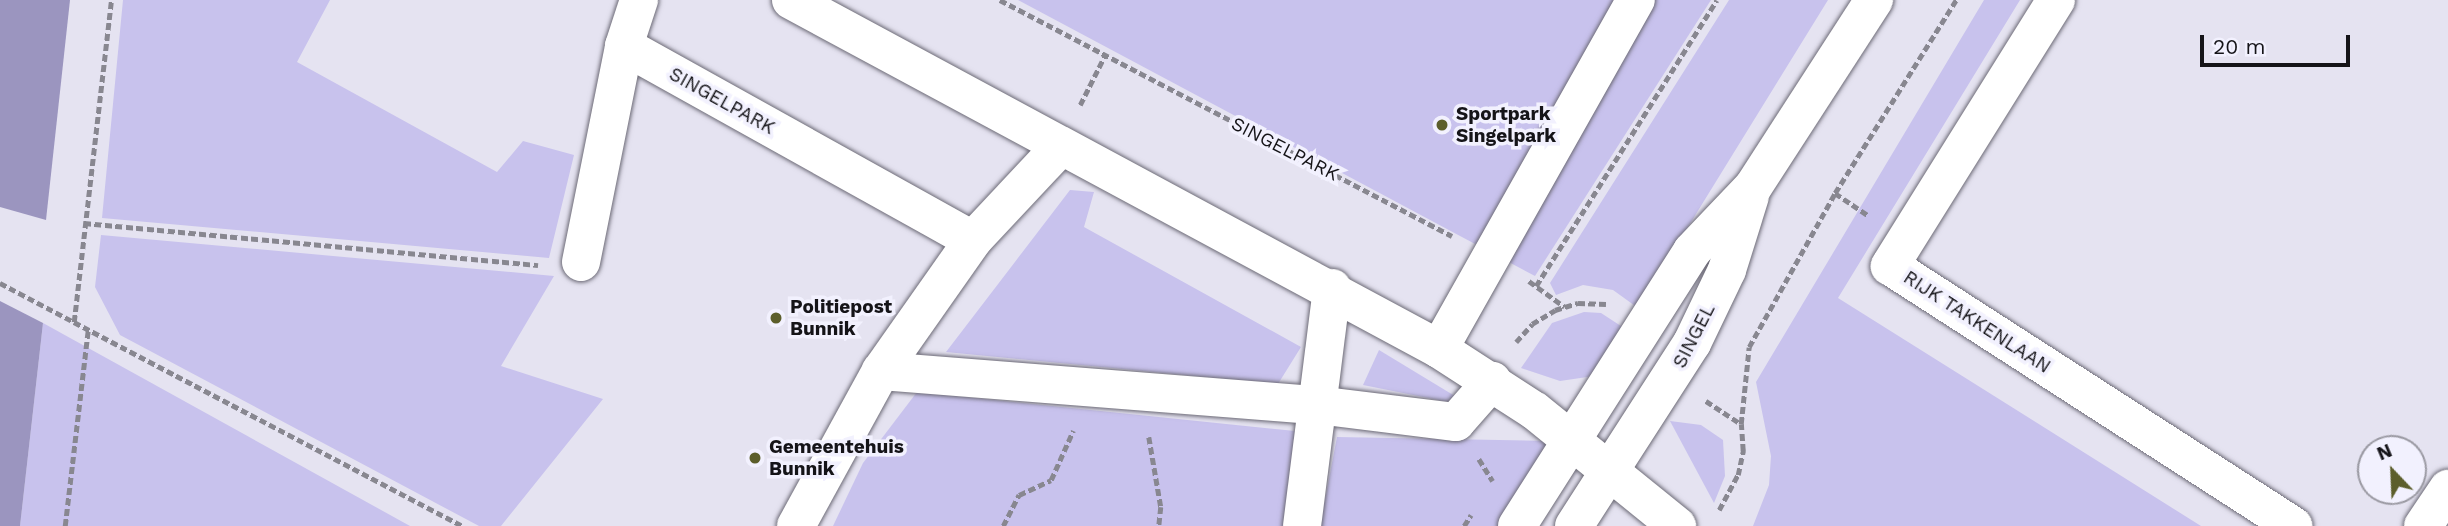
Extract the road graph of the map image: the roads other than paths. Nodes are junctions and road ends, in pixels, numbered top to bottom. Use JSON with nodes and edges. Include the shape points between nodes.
{"nodes":[{"id":1,"x":639,"y":0,"type":"edge"},
{"id":2,"x":791,"y":0,"type":"edge"},
{"id":3,"x":1636,"y":0,"type":"edge"},
{"id":4,"x":1874,"y":0,"type":"edge"},
{"id":5,"x":2056,"y":0,"type":"edge"},
{"id":6,"x":624,"y":46,"type":"junction"},
{"id":7,"x":1060,"y":147,"type":"junction"},
{"id":8,"x":1753,"y":187,"type":"junction"},
{"id":9,"x":973,"y":240,"type":"junction"},
{"id":10,"x":581,"y":262,"type":"road end"},
{"id":11,"x":1332,"y":288,"type":"junction"},
{"id":12,"x":1439,"y":349,"type":"junction"},
{"id":13,"x":881,"y":371,"type":"junction"},
{"id":14,"x":1492,"y":381,"type":"junction"},
{"id":15,"x":1317,"y":405,"type":"junction"},
{"id":16,"x":1572,"y":442,"type":"junction"},
{"id":17,"x":1610,"y":472,"type":"junction"},
{"id":18,"x":2448,"y":489,"type":"edge"},
{"id":19,"x":796,"y":526,"type":"edge"},
{"id":20,"x":1301,"y":526,"type":"edge"},
{"id":21,"x":1517,"y":526,"type":"edge"},
{"id":22,"x":1574,"y":526,"type":"edge"},
{"id":23,"x":1677,"y":526,"type":"edge"},
{"id":24,"x":2293,"y":526,"type":"edge"},
{"id":25,"x":2423,"y":526,"type":"edge"}],
"edges":[{"from":1,"to":6,"type":"street"},
{"from":2,"to":7,"type":"street"},
{"from":3,"to":12,"type":"street"},
{"from":4,"to":8,"type":"street","name":"SINGEL"},
{"from":5,"to":24,"type":"street","name":"RIJK TAKKENLAAN","via":[[1890,266]]},
{"from":6,"to":9,"type":"street","name":"SINGELPARK"},
{"from":6,"to":10,"type":"street"},
{"from":7,"to":9,"type":"street"},
{"from":7,"to":11,"type":"street"},
{"from":8,"to":16,"type":"street","name":"SINGEL","via":[[1692,251]]},
{"from":8,"to":17,"type":"street","name":"SINGEL","via":[[1727,270],[1692,343]]},
{"from":9,"to":13,"type":"street"},
{"from":11,"to":12,"type":"street"},
{"from":11,"to":15,"type":"street"},
{"from":12,"to":14,"type":"street"},
{"from":13,"to":15,"type":"street"},
{"from":13,"to":19,"type":"street"},
{"from":14,"to":15,"type":"street","via":[[1456,422]]},
{"from":14,"to":16,"type":"street"},
{"from":15,"to":20,"type":"street"},
{"from":16,"to":17,"type":"street"},
{"from":16,"to":21,"type":"street","name":"SINGEL"},
{"from":17,"to":22,"type":"street","name":"SINGEL"},
{"from":17,"to":23,"type":"street"},
{"from":18,"to":25,"type":"street"}]}
